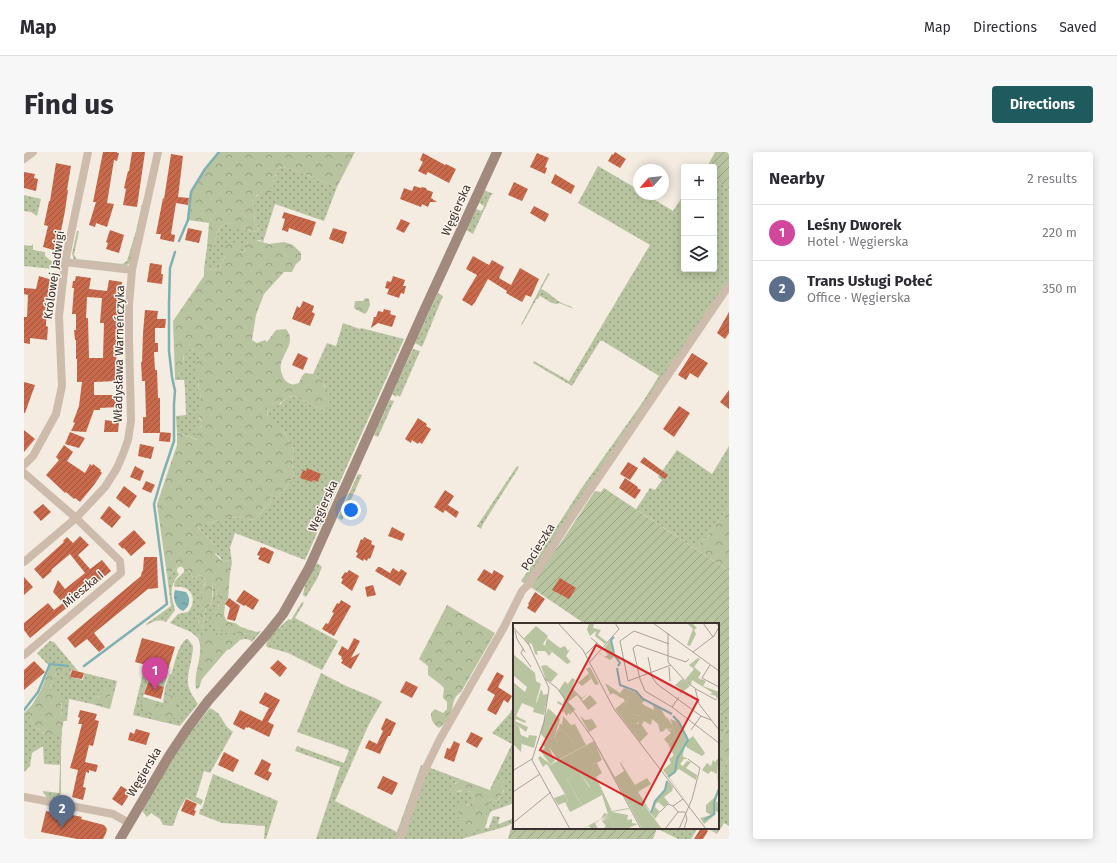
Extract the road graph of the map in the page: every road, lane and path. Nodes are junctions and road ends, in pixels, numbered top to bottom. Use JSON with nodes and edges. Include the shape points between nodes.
{"nodes":[{"id":1,"x":33,"y":152,"type":"edge"},
{"id":2,"x":88,"y":152,"type":"edge"},
{"id":3,"x":158,"y":152,"type":"edge"},
{"id":4,"x":497,"y":152,"type":"edge"},
{"id":5,"x":24,"y":159,"type":"edge"},
{"id":6,"x":65,"y":262,"type":"junction"},
{"id":7,"x":132,"y":270,"type":"junction"},
{"id":8,"x":729,"y":285,"type":"edge"},
{"id":9,"x":24,"y":465,"type":"edge"},
{"id":10,"x":24,"y":473,"type":"edge"},
{"id":11,"x":76,"y":518,"type":"junction"},
{"id":12,"x":24,"y":562,"type":"edge"},
{"id":13,"x":24,"y":655,"type":"edge"},
{"id":14,"x":24,"y":797,"type":"edge"},
{"id":15,"x":129,"y":823,"type":"junction"},
{"id":16,"x":120,"y":839,"type":"edge"},
{"id":17,"x":400,"y":839,"type":"edge"}],
"edges":[{"from":1,"to":5,"type":"street"},
{"from":2,"to":6,"type":"street","name":"Królowej Jadwigi"},
{"from":3,"to":7,"type":"street","name":"Władysława Warneńczyka"},
{"from":4,"to":15,"type":"main road","name":"Węgierska","via":[[309,568],[283,614],[187,729]]},
{"from":6,"to":7,"type":"street"},
{"from":6,"to":9,"type":"street","name":"Królowej Jadwigi","via":[[59,316],[62,386],[56,414],[33,456]]},
{"from":7,"to":11,"type":"street","name":"Władysława Warneńczyka","via":[[129,311],[132,421],[128,440],[106,487]]},
{"from":8,"to":17,"type":"street","name":"Pocieszka","via":[[522,591],[440,739],[422,776]]},
{"from":10,"to":11,"type":"street"},
{"from":11,"to":12,"type":"street","name":"Władysława Warneńczyka"},
{"from":11,"to":13,"type":"street","name":"Mieszka I","via":[[120,560],[121,573]]},
{"from":14,"to":15,"type":"street","via":[[113,814]]},
{"from":15,"to":16,"type":"main road","name":"Węgierska"}]}
